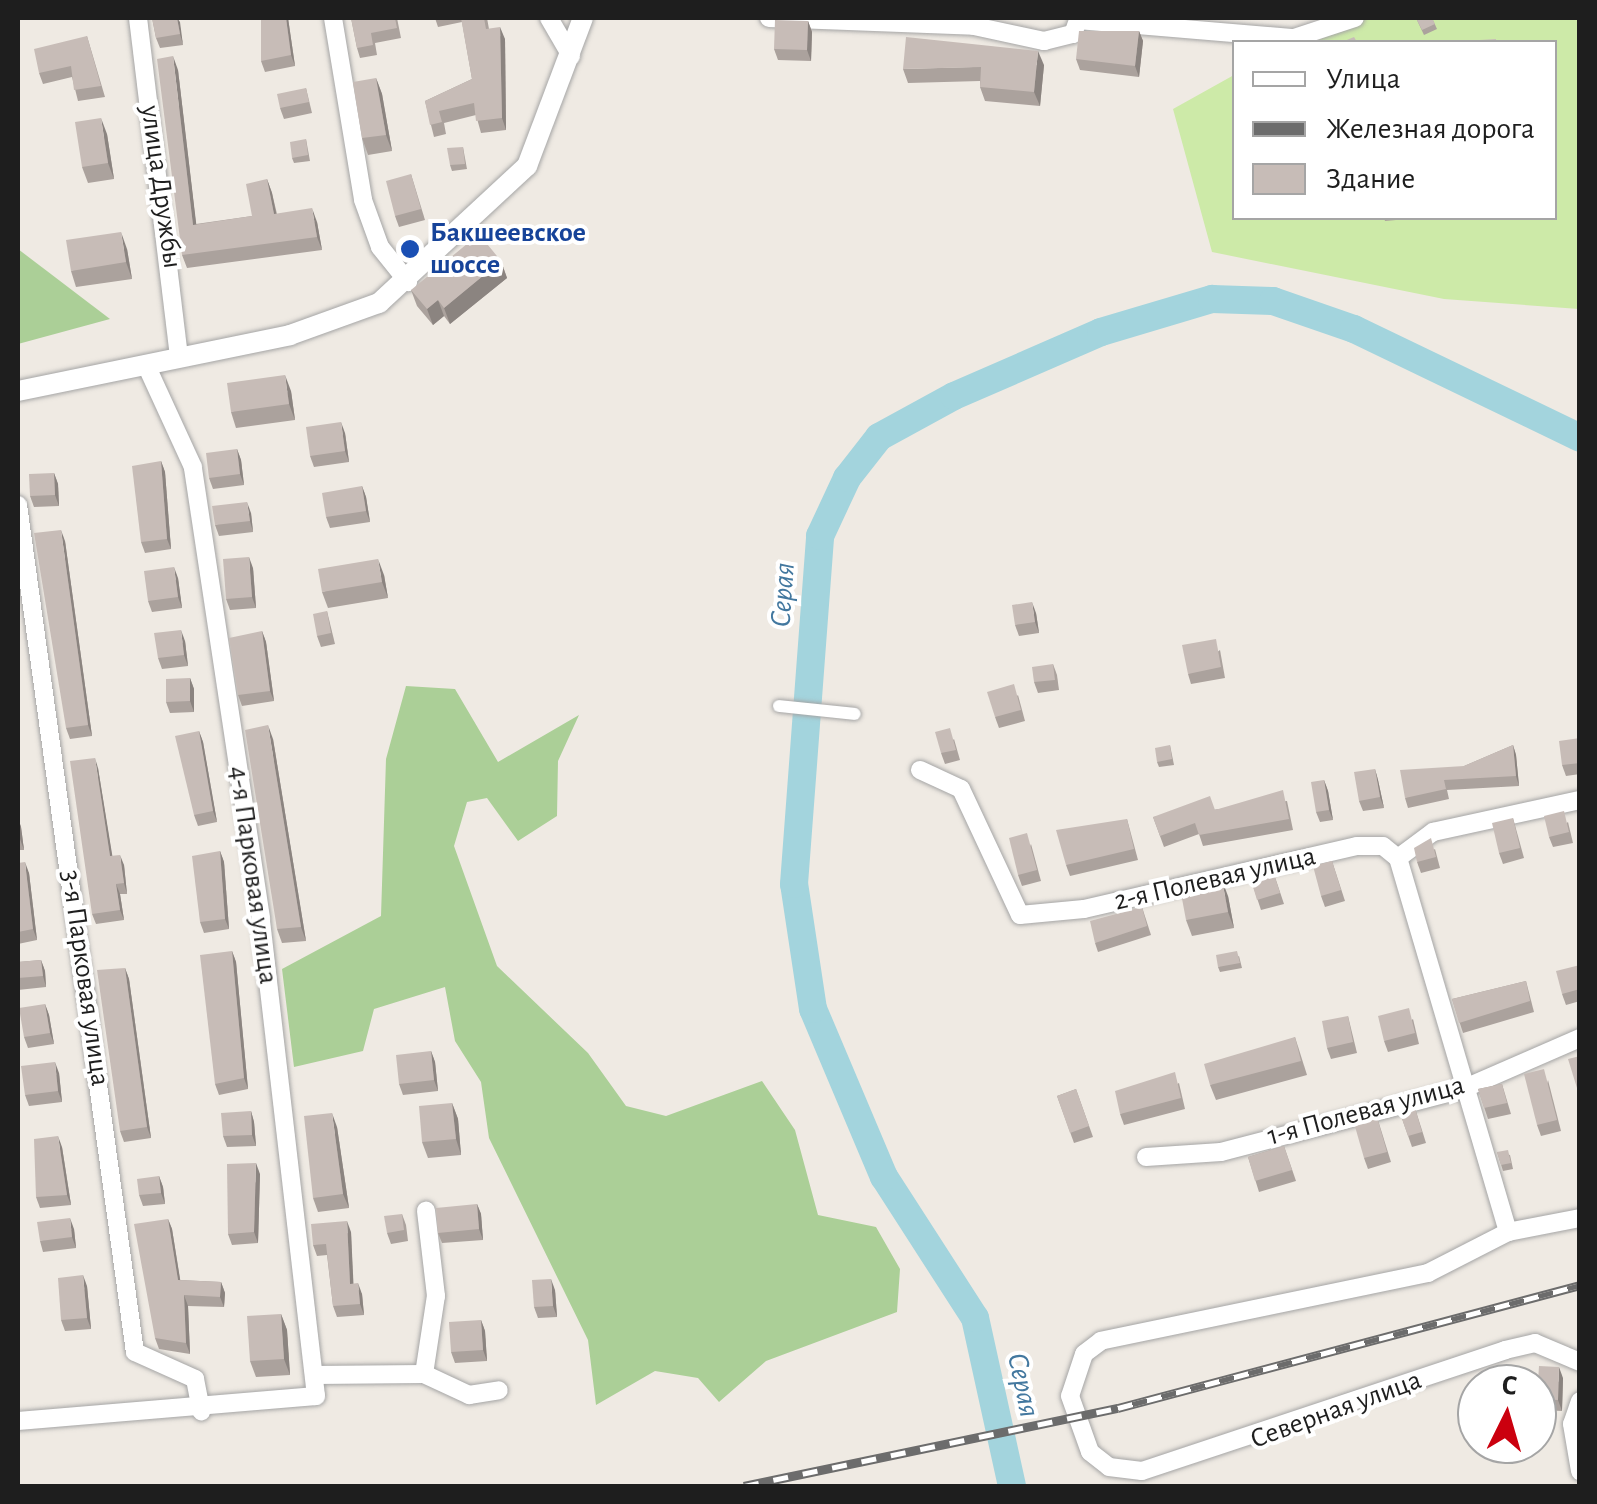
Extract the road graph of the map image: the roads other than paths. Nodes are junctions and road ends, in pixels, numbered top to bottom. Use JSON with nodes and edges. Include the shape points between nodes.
{"nodes":[{"id":1,"x":138,"y":18,"type":"edge"},
{"id":2,"x":333,"y":18,"type":"edge"},
{"id":3,"x":549,"y":18,"type":"edge"},
{"id":4,"x":583,"y":18,"type":"edge"},
{"id":5,"x":769,"y":18,"type":"edge"},
{"id":6,"x":1356,"y":18,"type":"edge"},
{"id":7,"x":1078,"y":19,"type":"edge"},
{"id":8,"x":571,"y":56,"type":"junction"},
{"id":9,"x":408,"y":282,"type":"junction"},
{"id":10,"x":179,"y":358,"type":"junction"},
{"id":11,"x":146,"y":364,"type":"junction"},
{"id":12,"x":18,"y":391,"type":"edge"},
{"id":13,"x":18,"y":506,"type":"edge"},
{"id":14,"x":779,"y":706,"type":"dead end"},
{"id":15,"x":855,"y":714,"type":"dead end"},
{"id":16,"x":920,"y":770,"type":"dead end"},
{"id":17,"x":1580,"y":800,"type":"edge"},
{"id":18,"x":1398,"y":858,"type":"junction"},
{"id":19,"x":1580,"y":1038,"type":"edge"},
{"id":20,"x":1463,"y":1089,"type":"junction"},
{"id":21,"x":1146,"y":1157,"type":"dead end"},
{"id":22,"x":426,"y":1211,"type":"dead end"},
{"id":23,"x":1580,"y":1218,"type":"edge"},
{"id":24,"x":1508,"y":1232,"type":"junction"},
{"id":25,"x":1580,"y":1362,"type":"edge"},
{"id":26,"x":424,"y":1374,"type":"junction"},
{"id":27,"x":314,"y":1375,"type":"junction"},
{"id":28,"x":499,"y":1390,"type":"dead end"},
{"id":29,"x":1580,"y":1401,"type":"edge"},
{"id":30,"x":201,"y":1411,"type":"junction"},
{"id":31,"x":18,"y":1421,"type":"edge"},
{"id":32,"x":1580,"y":1472,"type":"edge"}],
"edges":[{"from":1,"to":10,"type":"street","name":"улица Дружбы"},
{"from":2,"to":9,"type":"street","via":[[363,200],[380,247]]},
{"from":3,"to":8,"type":"street"},
{"from":4,"to":8,"type":"street"},
{"from":5,"to":7,"type":"street","via":[[974,26],[1044,41],[1073,34]]},
{"from":6,"to":7,"type":"street","via":[[1294,38]]},
{"from":8,"to":9,"type":"street","via":[[527,166]]},
{"from":9,"to":10,"type":"street","via":[[346,319]]},
{"from":10,"to":11,"type":"street"},
{"from":11,"to":12,"type":"street"},
{"from":11,"to":27,"type":"street","name":"4-я Парковая улица","via":[[193,466],[264,937]]},
{"from":13,"to":30,"type":"street","name":"3-я Парковая улица","via":[[135,1352],[195,1379]]},
{"from":14,"to":15,"type":"street"},
{"from":16,"to":18,"type":"street","name":"2-я Полевая улица","via":[[961,789],[1020,915],[1084,909],[1357,846],[1383,846]]},
{"from":17,"to":18,"type":"street","via":[[1433,832]]},
{"from":18,"to":20,"type":"street"},
{"from":19,"to":20,"type":"street","name":"1-я Полевая улица"},
{"from":20,"to":21,"type":"street","name":"1-я Полевая улица","via":[[1221,1152]]},
{"from":20,"to":24,"type":"street"},
{"from":22,"to":26,"type":"street","via":[[436,1296]]},
{"from":23,"to":24,"type":"street"},
{"from":24,"to":25,"type":"street","name":"Северная улица","via":[[1428,1273],[1101,1341],[1084,1354],[1070,1396],[1090,1452],[1109,1467],[1142,1471],[1504,1350],[1535,1343]]},
{"from":26,"to":27,"type":"street"},
{"from":26,"to":28,"type":"street","via":[[469,1395]]},
{"from":27,"to":30,"type":"street","name":"4-я Парковая улица","via":[[316,1396]]},
{"from":29,"to":32,"type":"street","via":[[1572,1424]]},
{"from":30,"to":31,"type":"street"}]}
